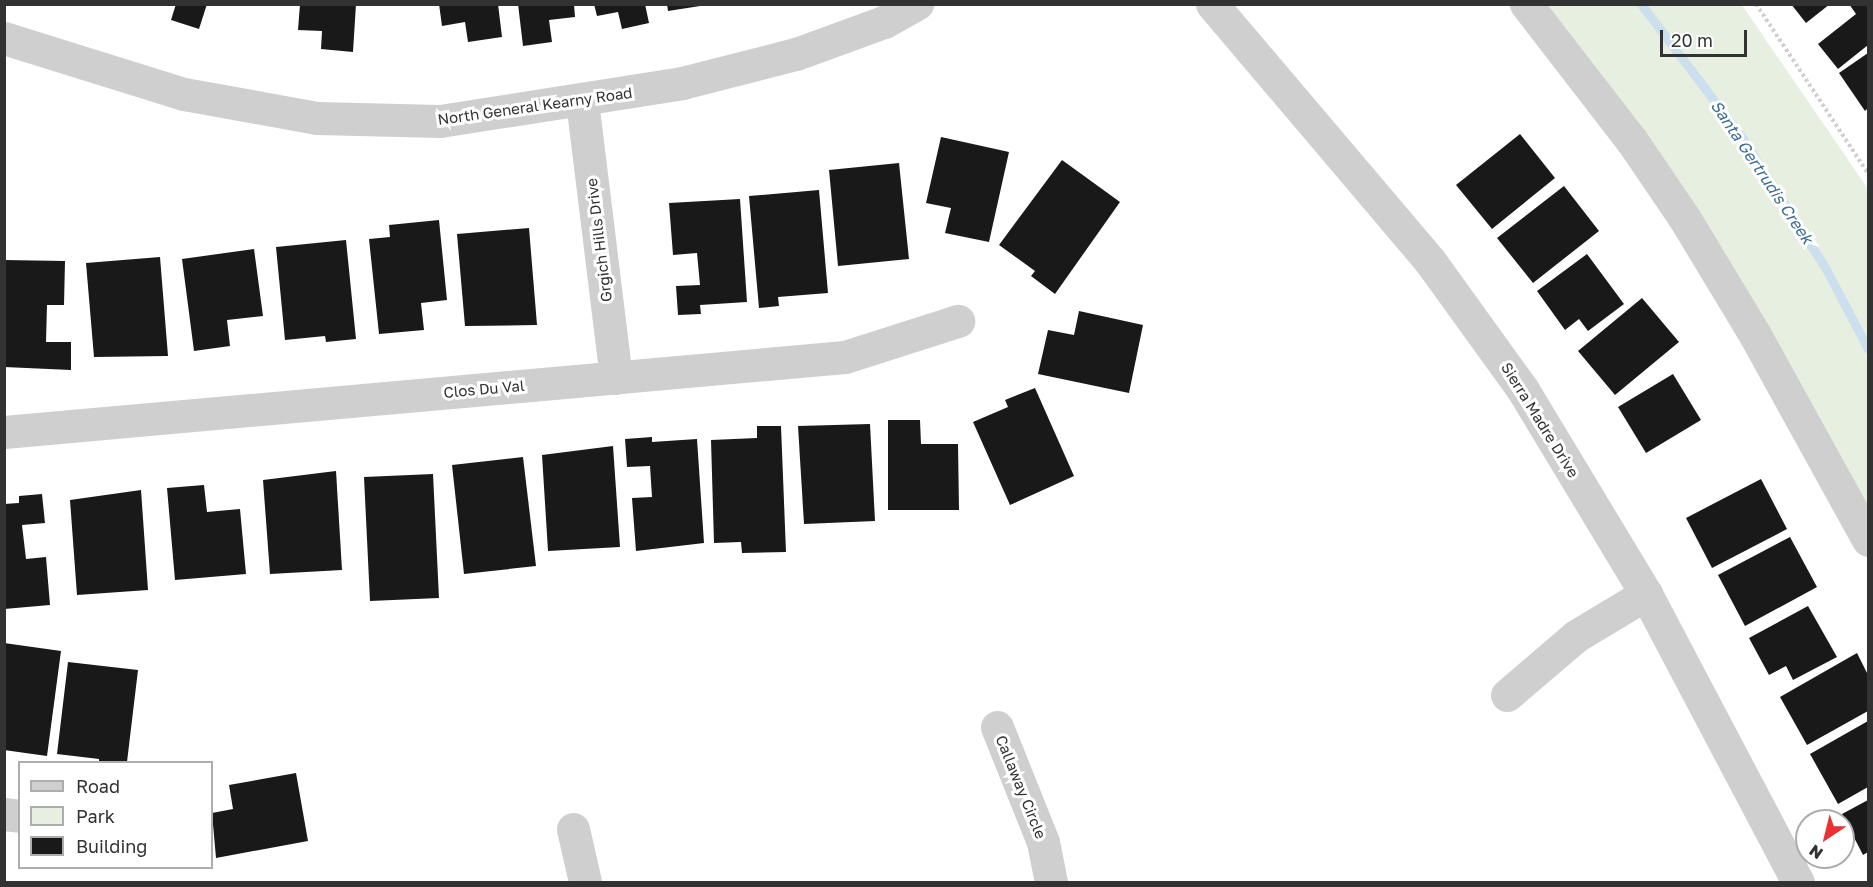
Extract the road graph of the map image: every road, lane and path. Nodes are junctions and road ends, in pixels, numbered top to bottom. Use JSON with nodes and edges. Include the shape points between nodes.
{"nodes":[{"id":1,"x":917,"y":4,"type":"edge"},
{"id":2,"x":1212,"y":4,"type":"edge"},
{"id":3,"x":1526,"y":4,"type":"edge"},
{"id":4,"x":1756,"y":4,"type":"edge"},
{"id":5,"x":4,"y":38,"type":"edge"},
{"id":6,"x":582,"y":101,"type":"junction"},
{"id":7,"x":1869,"y":173,"type":"edge"},
{"id":8,"x":958,"y":321,"type":"dead end"},
{"id":9,"x":615,"y":378,"type":"junction"},
{"id":10,"x":4,"y":432,"type":"edge"},
{"id":11,"x":1869,"y":540,"type":"edge"},
{"id":12,"x":1646,"y":594,"type":"junction"},
{"id":13,"x":1507,"y":695,"type":"dead end"},
{"id":14,"x":997,"y":727,"type":"dead end"},
{"id":15,"x":573,"y":829,"type":"dead end"},
{"id":16,"x":585,"y":882,"type":"edge"},
{"id":17,"x":1051,"y":882,"type":"edge"},
{"id":18,"x":1798,"y":882,"type":"edge"}],
"edges":[{"from":1,"to":6,"type":"street","name":"North General Kearny Road","via":[[884,22],[796,54],[682,83]]},
{"from":2,"to":12,"type":"street","name":"Sierra Madre Drive","via":[[1443,279],[1523,390]]},
{"from":3,"to":11,"type":"street","via":[[1632,141],[1685,219],[1755,335]]},
{"from":4,"to":7,"type":"path"},
{"from":5,"to":6,"type":"street","name":"North General Kearny Road","via":[[184,93],[317,118],[440,121]]},
{"from":6,"to":9,"type":"street","name":"Grgich Hills Drive"},
{"from":8,"to":9,"type":"street","name":"Clos Du Val","via":[[845,357]]},
{"from":9,"to":10,"type":"street","name":"Clos Du Val"},
{"from":12,"to":13,"type":"street","via":[[1576,636]]},
{"from":12,"to":18,"type":"street","name":"Sierra Madre Drive"},
{"from":14,"to":17,"type":"street","name":"Callaway Circle","via":[[1043,842]]},
{"from":15,"to":16,"type":"street"}]}
